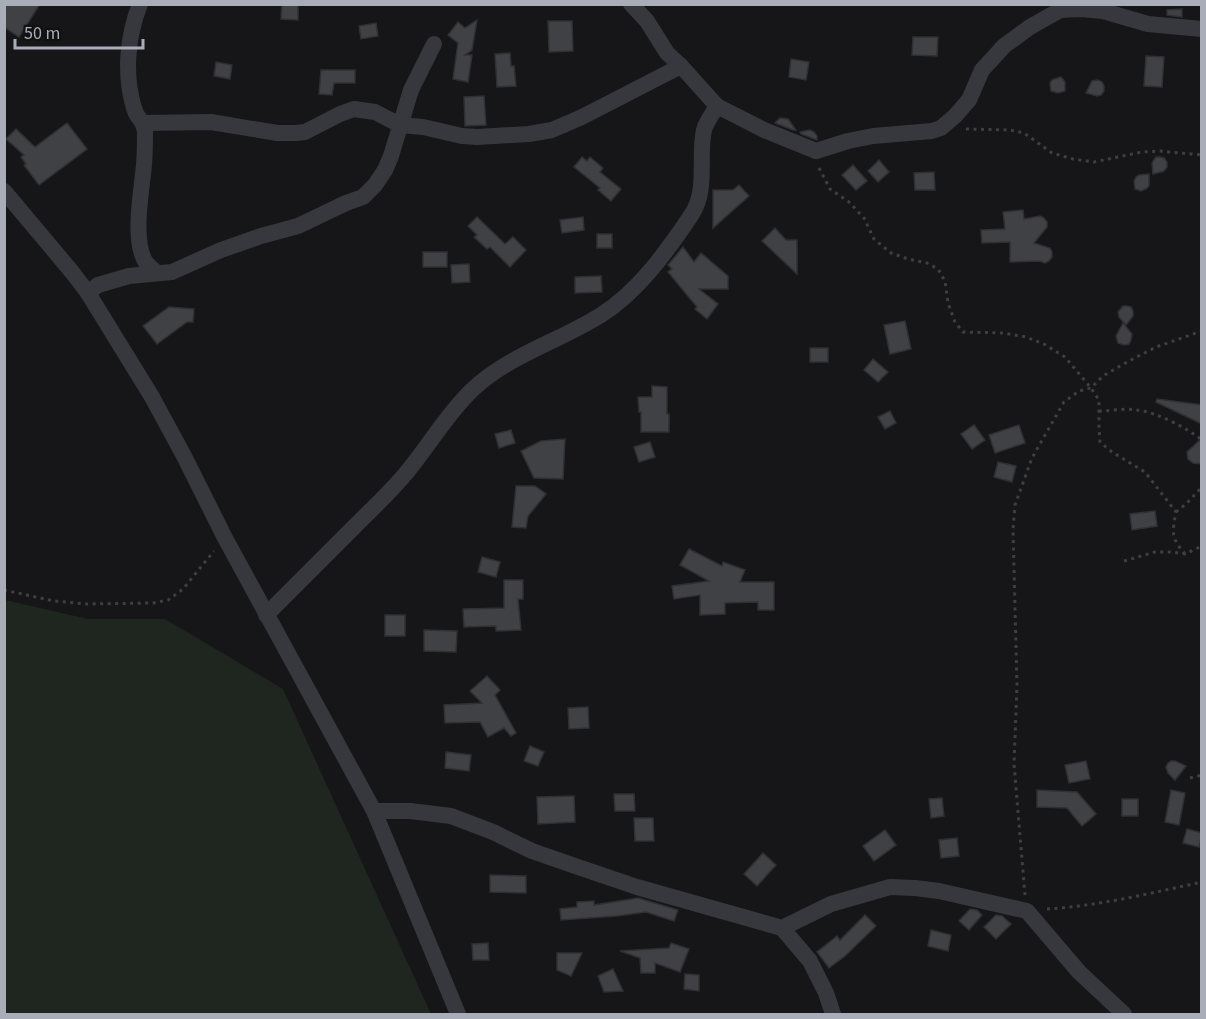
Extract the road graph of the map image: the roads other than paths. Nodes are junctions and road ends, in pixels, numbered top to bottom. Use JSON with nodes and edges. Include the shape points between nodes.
{"nodes":[{"id":1,"x":140,"y":4,"type":"edge"},
{"id":2,"x":631,"y":4,"type":"edge"},
{"id":3,"x":1202,"y":29,"type":"edge"},
{"id":4,"x":434,"y":44,"type":"dead end"},
{"id":5,"x":681,"y":66,"type":"junction"},
{"id":6,"x":717,"y":106,"type":"junction"},
{"id":7,"x":144,"y":123,"type":"junction"},
{"id":8,"x":400,"y":125,"type":"junction"},
{"id":9,"x":4,"y":190,"type":"edge"},
{"id":10,"x":158,"y":273,"type":"junction"},
{"id":11,"x":88,"y":293,"type":"junction"},
{"id":12,"x":266,"y":615,"type":"junction"},
{"id":13,"x":374,"y":811,"type":"junction"},
{"id":14,"x":782,"y":928,"type":"junction"},
{"id":15,"x":458,"y":1014,"type":"edge"},
{"id":16,"x":833,"y":1014,"type":"edge"},
{"id":17,"x":1124,"y":1014,"type":"edge"}],
"edges":[{"from":1,"to":7,"type":"street","via":[[134,21],[128,80],[134,110]]},
{"from":2,"to":5,"type":"street"},
{"from":3,"to":6,"type":"street","via":[[1149,24],[1081,9],[1060,10],[1004,46],[982,70],[969,100],[941,128],[873,136],[816,151]]},
{"from":4,"to":8,"type":"street","via":[[411,90]]},
{"from":5,"to":6,"type":"street"},
{"from":5,"to":8,"type":"street","via":[[582,117],[529,135],[477,137]]},
{"from":6,"to":12,"type":"street","via":[[704,128],[698,203],[647,275],[603,314],[501,366],[472,390],[399,481]]},
{"from":7,"to":8,"type":"street","via":[[212,122],[296,133],[354,109],[375,112]]},
{"from":7,"to":10,"type":"street","via":[[139,238],[146,263]]},
{"from":8,"to":10,"type":"street","via":[[385,170],[363,197],[298,226],[221,250],[172,272]]},
{"from":9,"to":11,"type":"street"},
{"from":10,"to":11,"type":"street","via":[[129,276],[98,285]]},
{"from":11,"to":12,"type":"street","via":[[174,436]]},
{"from":12,"to":13,"type":"street"},
{"from":13,"to":14,"type":"street","via":[[451,816],[532,851],[637,887]]},
{"from":13,"to":15,"type":"street"},
{"from":14,"to":16,"type":"street","via":[[810,961]]},
{"from":14,"to":17,"type":"street","via":[[831,904],[890,887],[939,891],[1027,911],[1079,972]]}]}
